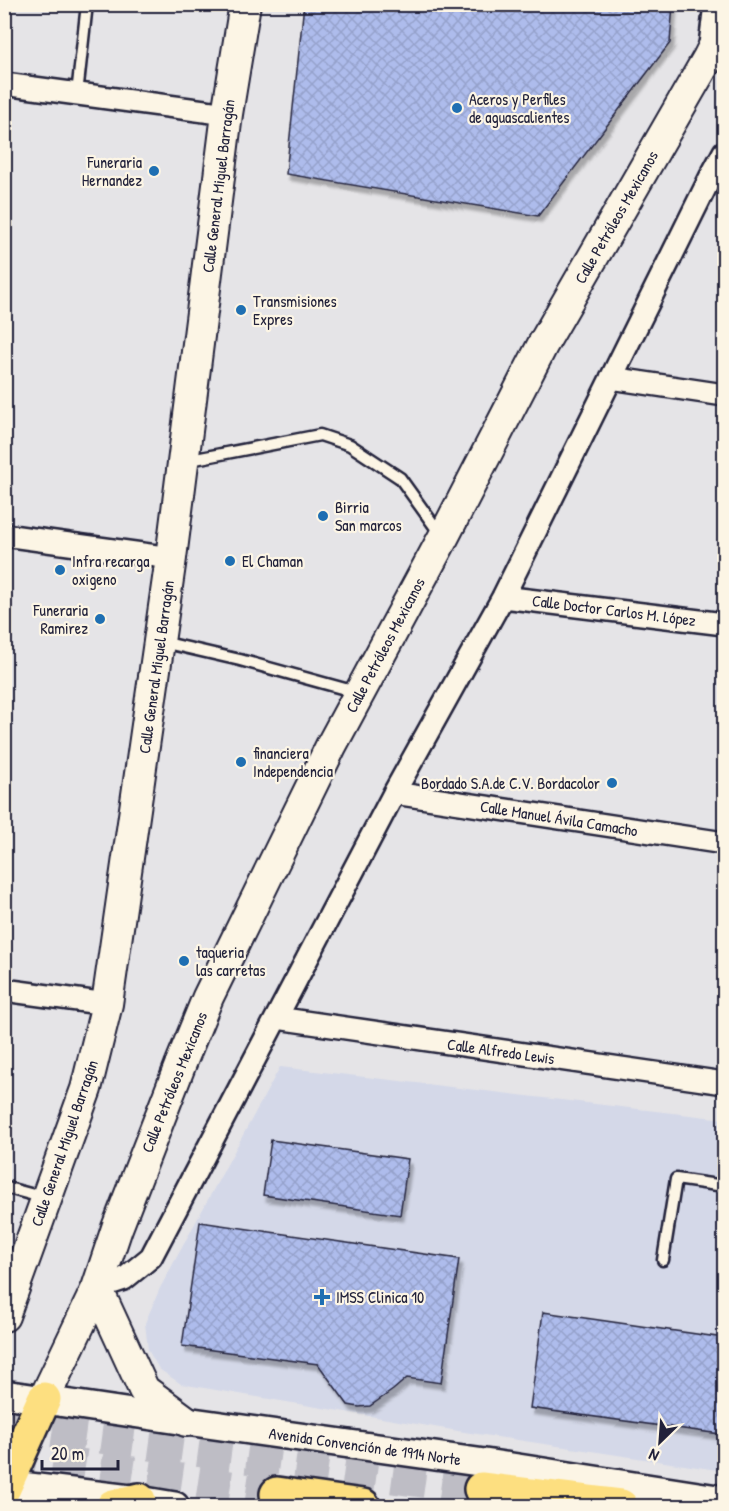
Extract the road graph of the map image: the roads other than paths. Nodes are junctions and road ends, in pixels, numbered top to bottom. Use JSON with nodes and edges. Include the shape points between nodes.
{"nodes":[{"id":1,"x":87,"y":4,"type":"edge"},
{"id":2,"x":245,"y":4,"type":"edge"},
{"id":3,"x":715,"y":4,"type":"edge"},
{"id":4,"x":724,"y":26,"type":"edge"},
{"id":5,"x":708,"y":58,"type":"junction"},
{"id":6,"x":4,"y":84,"type":"edge"},
{"id":7,"x":77,"y":94,"type":"junction"},
{"id":8,"x":227,"y":114,"type":"junction"},
{"id":9,"x":724,"y":152,"type":"edge"},
{"id":10,"x":717,"y":179,"type":"edge"},
{"id":11,"x":611,"y":378,"type":"junction"},
{"id":12,"x":724,"y":395,"type":"edge"},
{"id":13,"x":183,"y":462,"type":"junction"},
{"id":14,"x":4,"y":535,"type":"edge"},
{"id":15,"x":443,"y":538,"type":"junction"},
{"id":16,"x":171,"y":558,"type":"junction"},
{"id":17,"x":503,"y":597,"type":"junction"},
{"id":18,"x":724,"y":624,"type":"edge"},
{"id":19,"x":159,"y":642,"type":"junction"},
{"id":20,"x":360,"y":692,"type":"junction"},
{"id":21,"x":394,"y":793,"type":"junction"},
{"id":22,"x":724,"y":843,"type":"edge"},
{"id":23,"x":4,"y":990,"type":"edge"},
{"id":24,"x":107,"y":1004,"type":"junction"},
{"id":25,"x":277,"y":1018,"type":"junction"},
{"id":26,"x":724,"y":1083,"type":"edge"},
{"id":27,"x":724,"y":1186,"type":"edge"},
{"id":28,"x":4,"y":1187,"type":"edge"},
{"id":29,"x":47,"y":1198,"type":"junction"},
{"id":30,"x":14,"y":1258,"type":"edge"},
{"id":31,"x":663,"y":1260,"type":"dead end"},
{"id":32,"x":97,"y":1288,"type":"junction"},
{"id":33,"x":5,"y":1315,"type":"edge"},
{"id":34,"x":4,"y":1394,"type":"edge"},
{"id":35,"x":44,"y":1399,"type":"junction"},
{"id":36,"x":186,"y":1421,"type":"junction"},
{"id":37,"x":5,"y":1485,"type":"edge"},
{"id":38,"x":481,"y":1489,"type":"tunnel mouth"},
{"id":39,"x":277,"y":1494,"type":"tunnel mouth"},
{"id":40,"x":724,"y":1500,"type":"edge"},
{"id":41,"x":126,"y":1503,"type":"edge"},
{"id":42,"x":175,"y":1506,"type":"edge"},
{"id":43,"x":363,"y":1506,"type":"edge"},
{"id":44,"x":621,"y":1506,"type":"edge"}],
"edges":[{"from":1,"to":7,"type":"lane"},
{"from":2,"to":8,"type":"main road","name":"Calle General Miguel Barragán"},
{"from":3,"to":5,"type":"street"},
{"from":4,"to":5,"type":"main road","name":"Calle Petróleos Mexicanos"},
{"from":5,"to":15,"type":"main road","name":"Calle Petróleos Mexicanos","via":[[543,344]]},
{"from":6,"to":7,"type":"street"},
{"from":7,"to":8,"type":"street"},
{"from":8,"to":13,"type":"main road","name":"Calle General Miguel Barragán"},
{"from":9,"to":10,"type":"street"},
{"from":10,"to":11,"type":"street"},
{"from":11,"to":12,"type":"street"},
{"from":11,"to":17,"type":"street"},
{"from":13,"to":15,"type":"lane","via":[[320,435],[350,445],[400,478]]},
{"from":13,"to":16,"type":"main road","name":"Calle General Miguel Barragán"},
{"from":14,"to":16,"type":"street"},
{"from":15,"to":20,"type":"main road","name":"Calle Petróleos Mexicanos"},
{"from":16,"to":19,"type":"main road","name":"Calle General Miguel Barragán"},
{"from":17,"to":18,"type":"street","name":"Calle Doctor Carlos M. López"},
{"from":17,"to":21,"type":"street"},
{"from":19,"to":20,"type":"lane"},
{"from":19,"to":24,"type":"main road","name":"Calle General Miguel Barragán"},
{"from":20,"to":32,"type":"main road","name":"Calle Petróleos Mexicanos","via":[[208,997]]},
{"from":21,"to":22,"type":"street","name":"Calle Manuel Ávila Camacho"},
{"from":21,"to":25,"type":"street"},
{"from":23,"to":24,"type":"street"},
{"from":24,"to":29,"type":"main road","name":"Calle General Miguel Barragán","via":[[86,1089]]},
{"from":25,"to":26,"type":"street","name":"Calle Alfredo Lewis"},
{"from":25,"to":32,"type":"street","via":[[151,1257],[124,1279]]},
{"from":27,"to":31,"type":"lane","via":[[676,1179]]},
{"from":28,"to":29,"type":"lane"},
{"from":29,"to":30,"type":"main road","name":"Calle General Miguel Barragán"},
{"from":30,"to":33,"type":"main road","name":"Calle General Miguel Barragán"},
{"from":32,"to":35,"type":"main road","name":"Calle Petróleos Mexicanos"},
{"from":32,"to":36,"type":"main road","via":[[144,1390]]},
{"from":34,"to":35,"type":"street","name":"Avenida Convención de 1914 Norte"},
{"from":35,"to":36,"type":"street","name":"Avenida Convención de 1914 Norte"},
{"from":35,"to":37,"type":"main road","name":"Calle Petróleos Mexicanos"},
{"from":36,"to":40,"type":"street","name":"Avenida Convención de 1914 Norte"},
{"from":37,"to":41,"type":"street"},
{"from":38,"to":44,"type":"main road"},
{"from":39,"to":43,"type":"main road"},
{"from":41,"to":42,"type":"street"}]}
